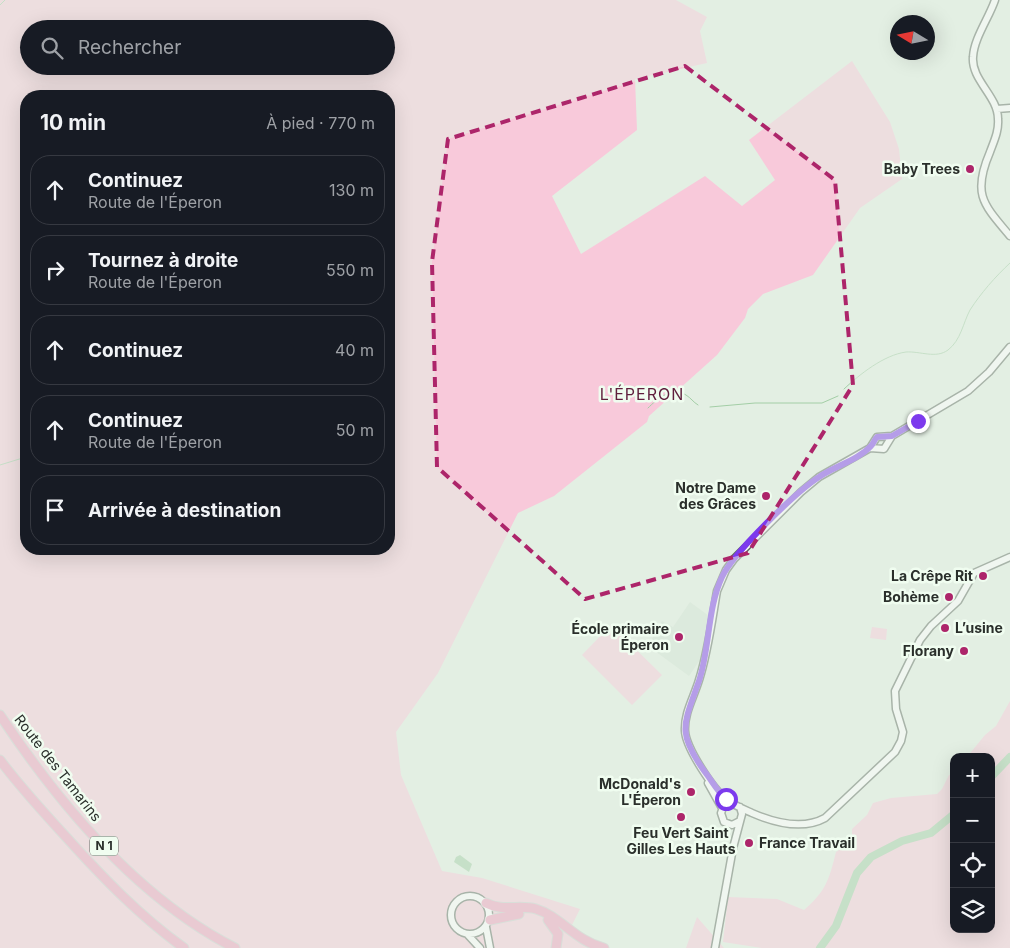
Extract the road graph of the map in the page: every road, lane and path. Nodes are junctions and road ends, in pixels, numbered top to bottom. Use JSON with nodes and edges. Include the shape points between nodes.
{"nodes":[{"id":1,"x":996,"y":0,"type":"edge"},
{"id":2,"x":1010,"y":108,"type":"edge"},
{"id":3,"x":997,"y":109,"type":"junction"},
{"id":4,"x":1010,"y":236,"type":"edge"},
{"id":5,"x":1010,"y":347,"type":"edge"},
{"id":6,"x":888,"y":438,"type":"junction"},
{"id":7,"x":873,"y":446,"type":"junction"},
{"id":8,"x":1010,"y":557,"type":"edge"},
{"id":9,"x":0,"y":715,"type":"edge"},
{"id":10,"x":0,"y":760,"type":"edge"},
{"id":11,"x":700,"y":764,"type":"junction"},
{"id":12,"x":733,"y":803,"type":"junction"},
{"id":13,"x":740,"y":807,"type":"junction"},
{"id":14,"x":722,"y":808,"type":"junction"},
{"id":15,"x":764,"y":818,"type":"junction"},
{"id":16,"x":740,"y":819,"type":"junction"},
{"id":17,"x":729,"y":824,"type":"junction"},
{"id":18,"x":733,"y":848,"type":"junction"},
{"id":19,"x":486,"y":903,"type":"junction"},
{"id":20,"x":488,"y":924,"type":"junction"},
{"id":21,"x":468,"y":935,"type":"junction"},
{"id":22,"x":715,"y":947,"type":"edge"},
{"id":23,"x":184,"y":948,"type":"edge"},
{"id":24,"x":235,"y":948,"type":"edge"},
{"id":25,"x":480,"y":948,"type":"edge"},
{"id":26,"x":490,"y":948,"type":"edge"},
{"id":27,"x":556,"y":948,"type":"edge"},
{"id":28,"x":604,"y":948,"type":"edge"}],
"edges":[{"from":1,"to":3,"type":"main road","via":[[973,59]]},
{"from":2,"to":3,"type":"main road"},
{"from":3,"to":4,"type":"main road","via":[[997,134],[983,170],[980,193],[989,212]]},
{"from":5,"to":6,"type":"main road","via":[[968,391]]},
{"from":6,"to":7,"type":"main road","via":[[877,437]]},
{"from":6,"to":7,"type":"main road","via":[[884,448]]},
{"from":7,"to":11,"type":"main road","via":[[806,487],[758,533],[726,570],[717,591],[705,655],[685,722],[688,748]]},
{"from":8,"to":15,"type":"main road","via":[[974,573],[958,601],[920,640],[895,691],[903,732],[895,752],[835,810],[816,823],[802,825]]},
{"from":9,"to":24,"type":"highway","name":"Route des Tamarins","number":"N 1","via":[[23,749],[108,850],[180,915]]},
{"from":10,"to":23,"type":"highway","number":"N 1","via":[[115,891]]},
{"from":11,"to":12,"type":"main road","via":[[723,796]]},
{"from":11,"to":14,"type":"main road"},
{"from":12,"to":13,"type":"main road"},
{"from":12,"to":14,"type":"main road"},
{"from":13,"to":15,"type":"main road"},
{"from":13,"to":16,"type":"main road"},
{"from":14,"to":17,"type":"main road","via":[[721,818]]},
{"from":15,"to":16,"type":"main road"},
{"from":16,"to":17,"type":"main road"},
{"from":16,"to":18,"type":"main road"},
{"from":17,"to":18,"type":"main road"},
{"from":18,"to":22,"type":"main road"},
{"from":19,"to":20,"type":"main road","via":[[490,911]]},
{"from":19,"to":21,"type":"main road","via":[[472,896],[458,900],[453,906],[451,914],[455,928]]},
{"from":19,"to":28,"type":"highway","via":[[497,908],[543,911],[581,939]]},
{"from":20,"to":21,"type":"main road","via":[[478,934]]},
{"from":20,"to":26,"type":"main road"},
{"from":20,"to":27,"type":"highway","via":[[521,913],[543,917],[558,934]]},
{"from":21,"to":25,"type":"main road"}]}
